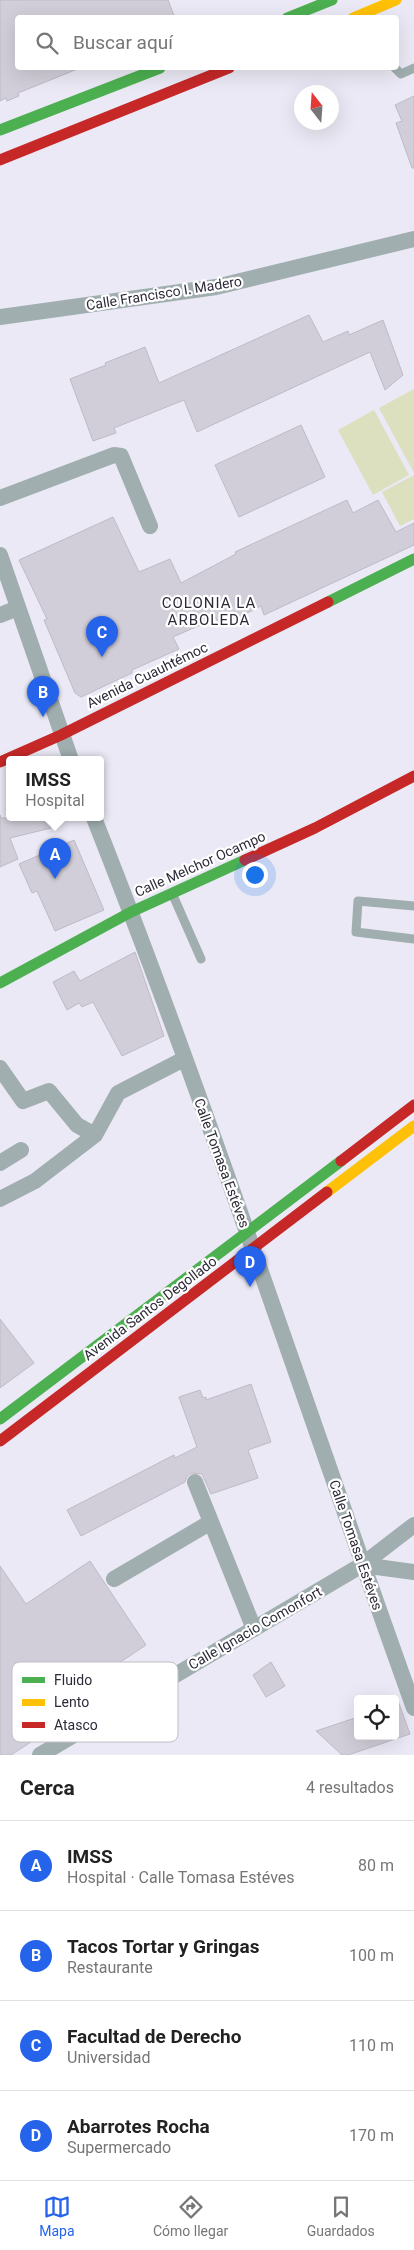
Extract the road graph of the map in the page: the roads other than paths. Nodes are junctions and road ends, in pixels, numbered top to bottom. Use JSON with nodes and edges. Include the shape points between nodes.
{"nodes":[{"id":1,"x":332,"y":0,"type":"edge"},
{"id":2,"x":396,"y":0,"type":"edge"},
{"id":3,"x":375,"y":14,"type":"edge"},
{"id":4,"x":294,"y":15,"type":"edge"},
{"id":5,"x":414,"y":68,"type":"edge"},
{"id":6,"x":155,"y":70,"type":"edge"},
{"id":7,"x":224,"y":70,"type":"edge"},
{"id":8,"x":397,"y":70,"type":"edge"},
{"id":9,"x":0,"y":130,"type":"edge"},
{"id":10,"x":0,"y":160,"type":"edge"},
{"id":11,"x":414,"y":239,"type":"edge"},
{"id":12,"x":0,"y":317,"type":"edge"},
{"id":13,"x":0,"y":498,"type":"edge"},
{"id":14,"x":150,"y":526,"type":"dead end"},
{"id":15,"x":0,"y":555,"type":"edge"},
{"id":16,"x":414,"y":559,"type":"edge"},
{"id":17,"x":18,"y":608,"type":"junction"},
{"id":18,"x":0,"y":615,"type":"edge"},
{"id":19,"x":62,"y":735,"type":"junction"},
{"id":20,"x":14,"y":756,"type":"edge"},
{"id":21,"x":70,"y":756,"type":"edge"},
{"id":22,"x":414,"y":776,"type":"edge"},
{"id":23,"x":95,"y":821,"type":"edge"},
{"id":24,"x":172,"y":893,"type":"junction"},
{"id":25,"x":414,"y":906,"type":"edge"},
{"id":26,"x":131,"y":912,"type":"junction"},
{"id":27,"x":414,"y":939,"type":"edge"},
{"id":28,"x":202,"y":959,"type":"dead end"},
{"id":29,"x":0,"y":983,"type":"edge"},
{"id":30,"x":184,"y":1059,"type":"junction"},
{"id":31,"x":0,"y":1068,"type":"edge"},
{"id":32,"x":414,"y":1105,"type":"edge"},
{"id":33,"x":414,"y":1126,"type":"edge"},
{"id":34,"x":95,"y":1135,"type":"junction"},
{"id":35,"x":21,"y":1150,"type":"dead end"},
{"id":36,"x":0,"y":1163,"type":"edge"},
{"id":37,"x":0,"y":1199,"type":"edge"},
{"id":38,"x":247,"y":1231,"type":"junction"},
{"id":39,"x":253,"y":1247,"type":"junction"},
{"id":40,"x":0,"y":1419,"type":"edge"},
{"id":41,"x":0,"y":1441,"type":"edge"},
{"id":42,"x":195,"y":1482,"type":"dead end"},
{"id":43,"x":211,"y":1522,"type":"junction"},
{"id":44,"x":414,"y":1525,"type":"edge"},
{"id":45,"x":362,"y":1565,"type":"junction"},
{"id":46,"x":414,"y":1572,"type":"edge"},
{"id":47,"x":114,"y":1579,"type":"dead end"},
{"id":48,"x":254,"y":1628,"type":"junction"},
{"id":49,"x":178,"y":1673,"type":"edge"},
{"id":50,"x":414,"y":1708,"type":"edge"},
{"id":51,"x":62,"y":1742,"type":"edge"},
{"id":52,"x":40,"y":1755,"type":"edge"}],
"edges":[{"from":1,"to":4,"type":"main road"},
{"from":2,"to":3,"type":"main road"},
{"from":5,"to":8,"type":"lane","via":[[400,74]]},
{"from":6,"to":9,"type":"main road"},
{"from":7,"to":10,"type":"main road"},
{"from":11,"to":12,"type":"street","name":"Calle Francisco I. Madero","via":[[216,287]]},
{"from":13,"to":14,"type":"street","via":[[114,454],[121,456]]},
{"from":15,"to":17,"type":"street"},
{"from":16,"to":19,"type":"main road","name":"Avenida Cuauhtémoc"},
{"from":17,"to":18,"type":"street"},
{"from":17,"to":19,"type":"street"},
{"from":19,"to":20,"type":"main road","name":"Avenida Cuauhtémoc"},
{"from":19,"to":21,"type":"street"},
{"from":22,"to":24,"type":"main road","name":"Calle Melchor Ocampo","via":[[315,828]]},
{"from":23,"to":26,"type":"street","name":"Calle Tomasa Estéves"},
{"from":24,"to":26,"type":"main road","name":"Calle Melchor Ocampo"},
{"from":24,"to":28,"type":"lane"},
{"from":25,"to":27,"type":"lane","via":[[358,901],[356,932]]},
{"from":26,"to":29,"type":"main road","name":"Calle Melchor Ocampo"},
{"from":26,"to":30,"type":"street","name":"Calle Tomasa Estéves"},
{"from":30,"to":34,"type":"street","via":[[118,1093]]},
{"from":30,"to":38,"type":"street","name":"Calle Tomasa Estéves"},
{"from":31,"to":34,"type":"street","via":[[23,1101],[49,1092],[77,1125]]},
{"from":32,"to":38,"type":"main road","name":"Avenida Santos Degollado"},
{"from":33,"to":39,"type":"main road","name":"Avenida Santos Degollado"},
{"from":34,"to":37,"type":"street","via":[[35,1181]]},
{"from":35,"to":36,"type":"street"},
{"from":38,"to":39,"type":"street","name":"Calle Tomasa Estéves"},
{"from":38,"to":40,"type":"main road","name":"Avenida Santos Degollado"},
{"from":39,"to":41,"type":"main road","name":"Avenida Santos Degollado"},
{"from":39,"to":45,"type":"street","name":"Calle Tomasa Estéves"},
{"from":42,"to":43,"type":"street"},
{"from":43,"to":47,"type":"street"},
{"from":43,"to":48,"type":"street"},
{"from":44,"to":45,"type":"street","name":"Calle Ignacio Comonfort"},
{"from":45,"to":46,"type":"street"},
{"from":45,"to":48,"type":"street","name":"Calle Ignacio Comonfort"},
{"from":45,"to":50,"type":"street","name":"Calle Tomasa Estéves"},
{"from":48,"to":49,"type":"street","name":"Calle Ignacio Comonfort"},
{"from":51,"to":52,"type":"street","name":"Calle Ignacio Comonfort"}]}
